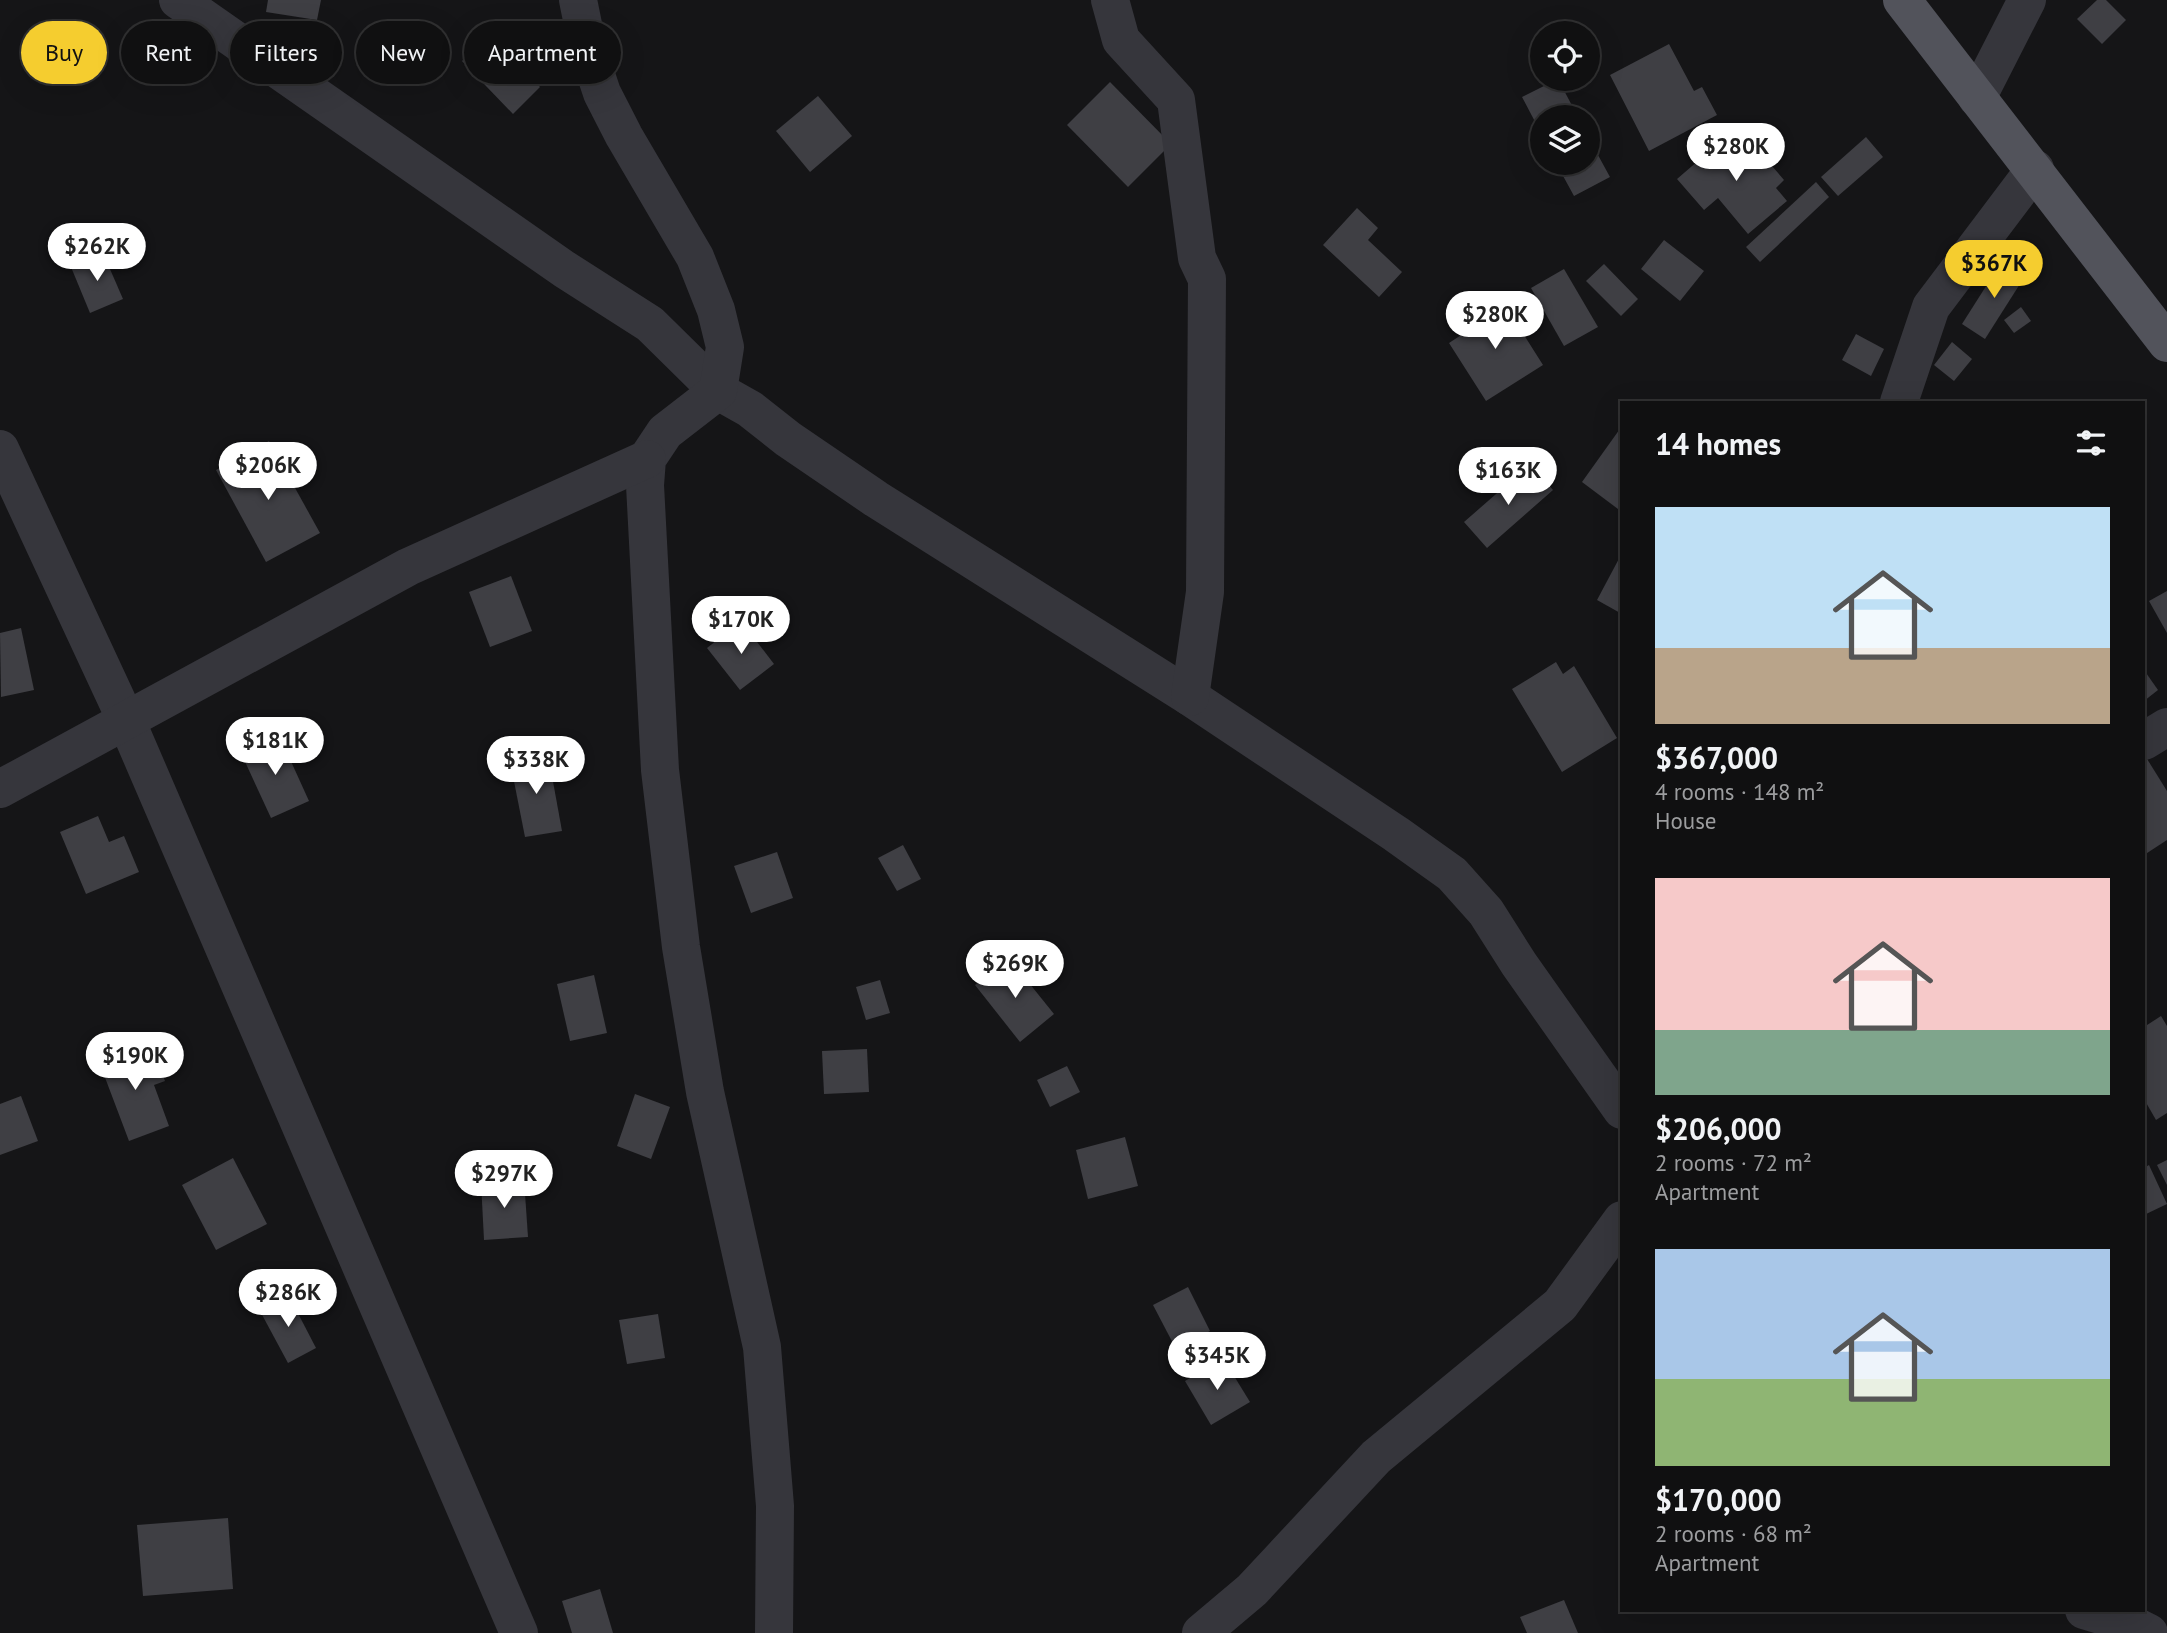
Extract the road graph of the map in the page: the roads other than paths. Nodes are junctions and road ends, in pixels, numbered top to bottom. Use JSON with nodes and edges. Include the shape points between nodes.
{"nodes":[{"id":1,"x":178,"y":0,"type":"edge"},
{"id":2,"x":579,"y":0,"type":"edge"},
{"id":3,"x":1110,"y":0,"type":"edge"},
{"id":4,"x":1902,"y":0,"type":"edge"},
{"id":5,"x":2027,"y":0,"type":"edge"},
{"id":6,"x":1978,"y":98,"type":"junction"},
{"id":7,"x":2035,"y":169,"type":"junction"},
{"id":8,"x":2167,"y":343,"type":"edge"},
{"id":9,"x":718,"y":391,"type":"junction"},
{"id":10,"x":1899,"y":401,"type":"edge"},
{"id":11,"x":0,"y":449,"type":"edge"},
{"id":12,"x":647,"y":458,"type":"junction"},
{"id":13,"x":1190,"y":697,"type":"junction"},
{"id":14,"x":126,"y":720,"type":"junction"},
{"id":15,"x":2167,"y":727,"type":"edge"},
{"id":16,"x":2145,"y":739,"type":"edge"},
{"id":17,"x":0,"y":789,"type":"edge"},
{"id":18,"x":1620,"y":1107,"type":"edge"},
{"id":19,"x":1620,"y":1223,"type":"edge"},
{"id":20,"x":2091,"y":1612,"type":"edge"},
{"id":21,"x":519,"y":1633,"type":"edge"},
{"id":22,"x":775,"y":1633,"type":"edge"},
{"id":23,"x":1200,"y":1633,"type":"edge"},
{"id":24,"x":2150,"y":1633,"type":"edge"}],
"edges":[{"from":1,"to":9,"type":"street","via":[[649,324]]},
{"from":2,"to":9,"type":"street","via":[[602,93],[695,257],[716,310],[725,347]]},
{"from":3,"to":13,"type":"street","via":[[1121,40],[1176,100],[1197,258],[1207,279],[1205,592]]},
{"from":4,"to":6,"type":"main road"},
{"from":5,"to":6,"type":"street"},
{"from":6,"to":7,"type":"main road"},
{"from":7,"to":8,"type":"main road"},
{"from":7,"to":10,"type":"street","via":[[1931,307]]},
{"from":9,"to":12,"type":"street","via":[[665,432]]},
{"from":9,"to":13,"type":"street","via":[[876,499]]},
{"from":11,"to":14,"type":"street"},
{"from":12,"to":14,"type":"street","via":[[408,567]]},
{"from":12,"to":22,"type":"street","via":[[660,770],[681,947],[705,1092],[762,1347],[775,1506]]},
{"from":13,"to":18,"type":"street","via":[[1452,874],[1486,912]]},
{"from":14,"to":17,"type":"street"},
{"from":14,"to":21,"type":"street"},
{"from":15,"to":16,"type":"street"},
{"from":19,"to":23,"type":"street","via":[[1560,1305],[1376,1457],[1252,1590]]},
{"from":20,"to":24,"type":"street"}]}
